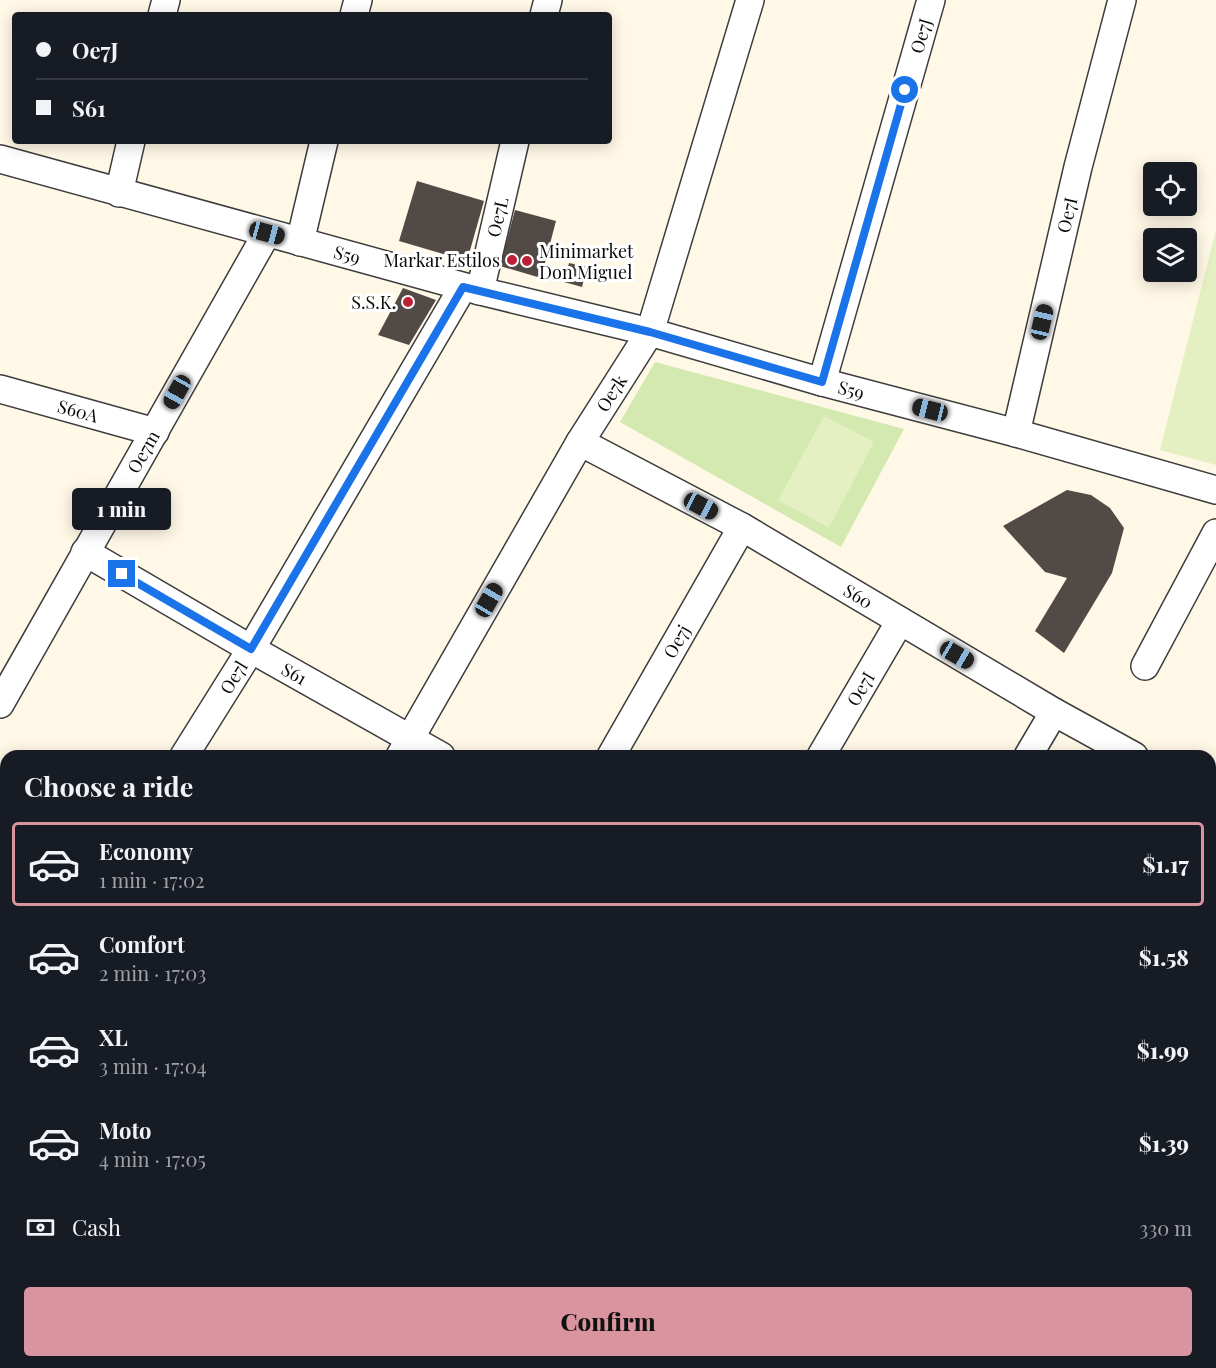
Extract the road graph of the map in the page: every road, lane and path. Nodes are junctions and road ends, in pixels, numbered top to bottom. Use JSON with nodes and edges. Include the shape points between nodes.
{"nodes":[{"id":1,"x":750,"y":0,"type":"edge"},
{"id":2,"x":931,"y":0,"type":"edge"},
{"id":3,"x":1122,"y":0,"type":"edge"},
{"id":4,"x":130,"y":144,"type":"edge"},
{"id":5,"x":323,"y":144,"type":"edge"},
{"id":6,"x":514,"y":144,"type":"edge"},
{"id":7,"x":0,"y":159,"type":"edge"},
{"id":8,"x":119,"y":193,"type":"junction"},
{"id":9,"x":267,"y":233,"type":"junction"},
{"id":10,"x":300,"y":242,"type":"junction"},
{"id":11,"x":472,"y":289,"type":"junction"},
{"id":12,"x":650,"y":332,"type":"junction"},
{"id":13,"x":822,"y":382,"type":"junction"},
{"id":14,"x":0,"y":389,"type":"edge"},
{"id":15,"x":155,"y":432,"type":"junction"},
{"id":16,"x":1016,"y":433,"type":"junction"},
{"id":17,"x":580,"y":442,"type":"junction"},
{"id":18,"x":1216,"y":490,"type":"edge"},
{"id":19,"x":742,"y":527,"type":"junction"},
{"id":20,"x":1216,"y":533,"type":"edge"},
{"id":21,"x":85,"y":552,"type":"junction"},
{"id":22,"x":900,"y":621,"type":"junction"},
{"id":23,"x":251,"y":649,"type":"junction"},
{"id":24,"x":1145,"y":666,"type":"dead end"},
{"id":25,"x":1,"y":698,"type":"edge"},
{"id":26,"x":1054,"y":712,"type":"junction"},
{"id":27,"x":405,"y":747,"type":"edge"},
{"id":28,"x":188,"y":750,"type":"edge"},
{"id":29,"x":614,"y":750,"type":"edge"},
{"id":30,"x":825,"y":750,"type":"edge"},
{"id":31,"x":1032,"y":750,"type":"edge"},
{"id":32,"x":1123,"y":750,"type":"edge"}],
"edges":[{"from":1,"to":12,"type":"street","name":"Oe7k"},
{"from":2,"to":13,"type":"street","name":"Oe7J"},
{"from":3,"to":16,"type":"street","name":"Oe7I","via":[[1078,166]]},
{"from":4,"to":8,"type":"street"},
{"from":5,"to":10,"type":"street"},
{"from":6,"to":11,"type":"street","name":"Oe7L"},
{"from":7,"to":8,"type":"street","name":"S59"},
{"from":8,"to":9,"type":"street","name":"S59"},
{"from":9,"to":10,"type":"street","name":"S59"},
{"from":9,"to":15,"type":"street","name":"Oe7m"},
{"from":10,"to":11,"type":"street","name":"S59"},
{"from":11,"to":12,"type":"street","name":"S59"},
{"from":11,"to":23,"type":"street","name":"Oe7l"},
{"from":12,"to":13,"type":"street","name":"S59"},
{"from":12,"to":17,"type":"street","name":"Oe7k"},
{"from":13,"to":16,"type":"street","name":"S59"},
{"from":14,"to":15,"type":"street","name":"S60A"},
{"from":15,"to":21,"type":"street","name":"Oe7m"},
{"from":16,"to":18,"type":"street","name":"S59"},
{"from":17,"to":19,"type":"street","name":"S60"},
{"from":17,"to":27,"type":"street","name":"Oe7k"},
{"from":19,"to":22,"type":"street","name":"S60"},
{"from":19,"to":29,"type":"street","name":"Oe7j"},
{"from":20,"to":24,"type":"street"},
{"from":21,"to":23,"type":"street","name":"S61"},
{"from":21,"to":25,"type":"street","name":"Oe7m"},
{"from":22,"to":26,"type":"street","name":"S60"},
{"from":22,"to":30,"type":"street","name":"Oe7I"},
{"from":23,"to":27,"type":"street","name":"S61"},
{"from":23,"to":28,"type":"street","name":"Oe7l"},
{"from":26,"to":31,"type":"street"},
{"from":26,"to":32,"type":"street","name":"S60"}]}
